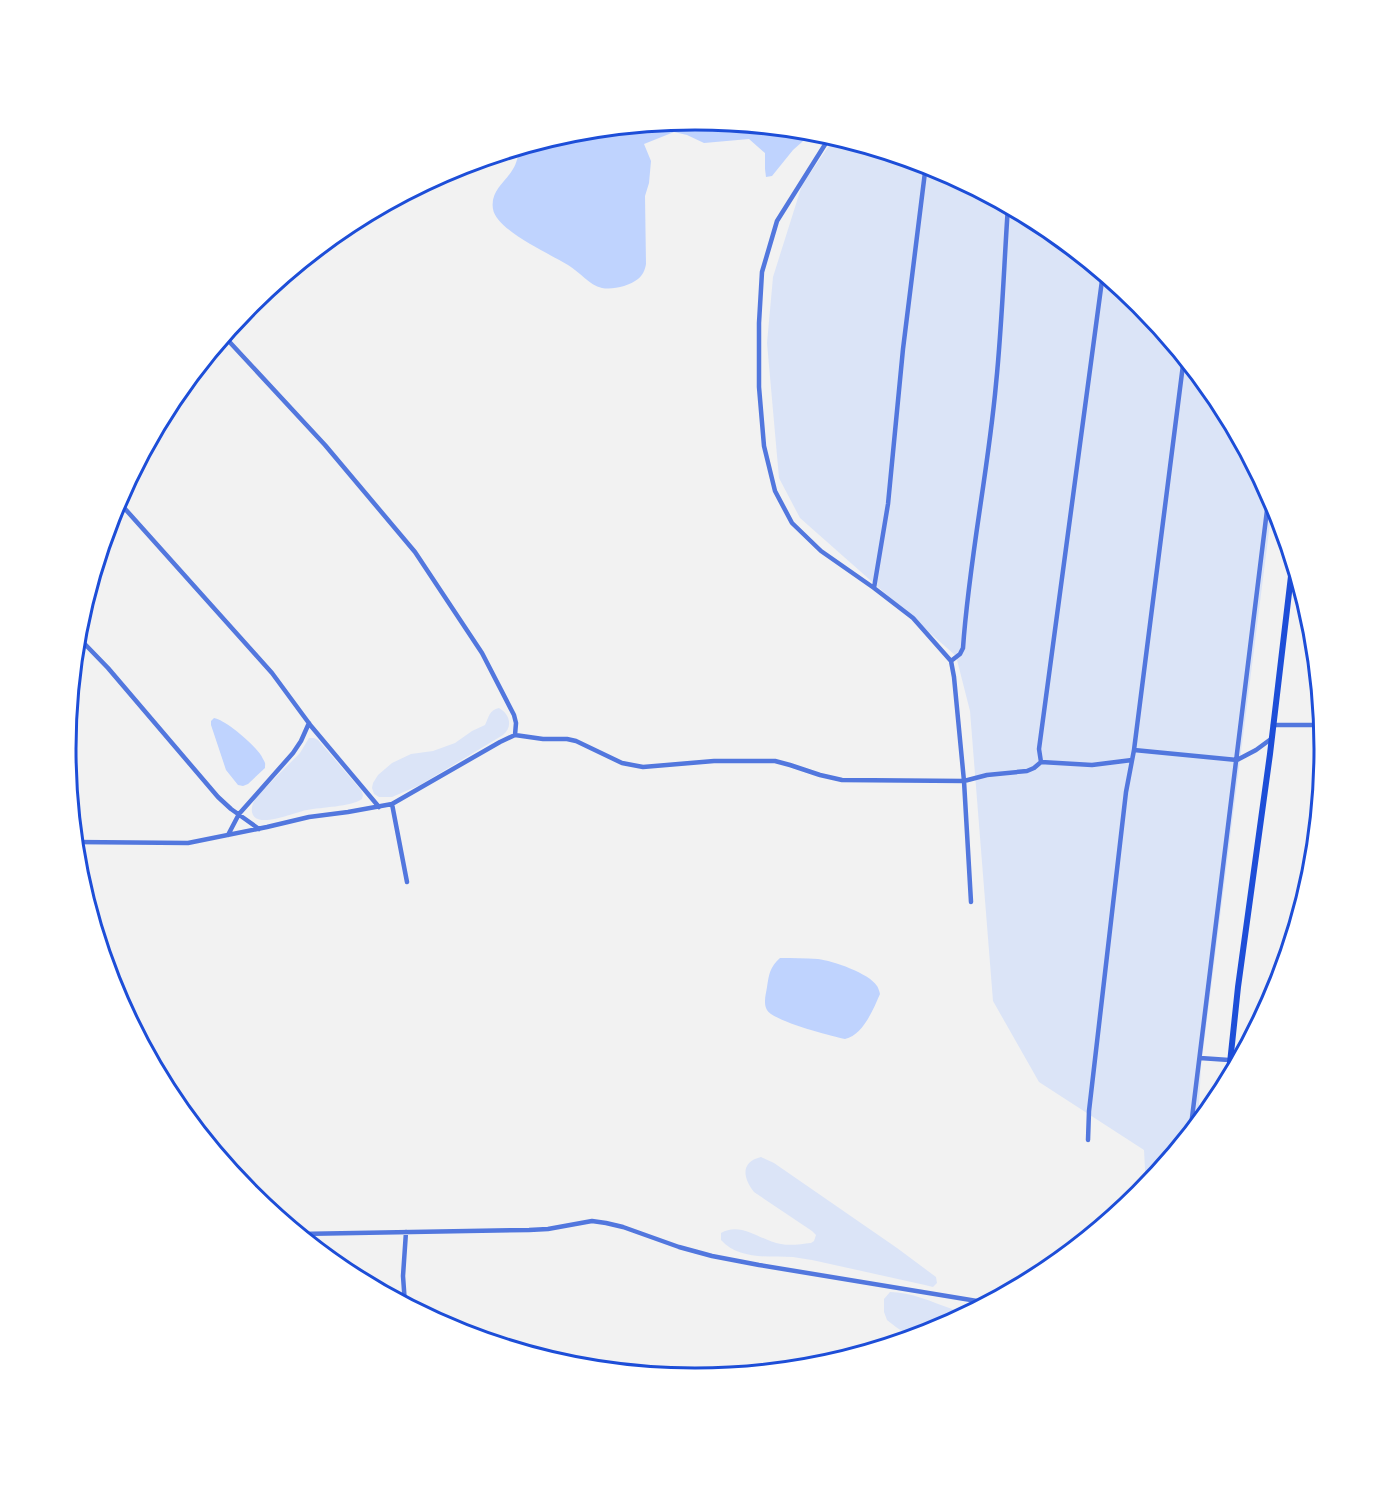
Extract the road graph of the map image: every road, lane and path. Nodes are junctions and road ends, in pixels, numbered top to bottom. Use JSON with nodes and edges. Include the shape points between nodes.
{"nodes":[{"id":1,"x":825,"y":144,"type":"edge"},
{"id":2,"x":925,"y":174,"type":"edge"},
{"id":3,"x":1007,"y":214,"type":"edge"},
{"id":4,"x":1102,"y":282,"type":"edge"},
{"id":5,"x":229,"y":342,"type":"edge"},
{"id":6,"x":1183,"y":367,"type":"edge"},
{"id":7,"x":125,"y":509,"type":"edge"},
{"id":8,"x":1267,"y":512,"type":"edge"},
{"id":9,"x":1290,"y":580,"type":"edge"},
{"id":10,"x":874,"y":588,"type":"junction"},
{"id":11,"x":85,"y":645,"type":"edge"},
{"id":12,"x":951,"y":661,"type":"junction"},
{"id":13,"x":309,"y":723,"type":"junction"},
{"id":14,"x":1273,"y":725,"type":"junction"},
{"id":15,"x":1313,"y":725,"type":"edge"},
{"id":16,"x":515,"y":735,"type":"junction"},
{"id":17,"x":1271,"y":739,"type":"junction"},
{"id":18,"x":1134,"y":750,"type":"junction"},
{"id":19,"x":1132,"y":760,"type":"junction"},
{"id":20,"x":1237,"y":760,"type":"junction"},
{"id":21,"x":1041,"y":762,"type":"junction"},
{"id":22,"x":964,"y":781,"type":"junction"},
{"id":23,"x":392,"y":804,"type":"junction"},
{"id":24,"x":379,"y":807,"type":"junction"},
{"id":25,"x":238,"y":814,"type":"junction"},
{"id":26,"x":259,"y":829,"type":"junction"},
{"id":27,"x":228,"y":836,"type":"junction"},
{"id":28,"x":84,"y":842,"type":"edge"},
{"id":29,"x":407,"y":882,"type":"dead end"},
{"id":30,"x":971,"y":902,"type":"dead end"},
{"id":31,"x":1200,"y":1058,"type":"junction"},
{"id":32,"x":1229,"y":1060,"type":"junction"},
{"id":33,"x":1229,"y":1064,"type":"edge"},
{"id":34,"x":1192,"y":1119,"type":"edge"},
{"id":35,"x":1088,"y":1140,"type":"dead end"},
{"id":36,"x":406,"y":1232,"type":"junction"},
{"id":37,"x":311,"y":1234,"type":"edge"},
{"id":38,"x":404,"y":1295,"type":"edge"},
{"id":39,"x":975,"y":1301,"type":"edge"}],
"edges":[{"from":1,"to":10,"type":"street","via":[[777,221],[762,272],[759,387],[764,446],[775,491],[792,523],[821,551]]},
{"from":2,"to":10,"type":"street","via":[[888,504]]},
{"from":3,"to":12,"type":"street","via":[[996,384],[963,648]]},
{"from":4,"to":21,"type":"street","via":[[1039,749]]},
{"from":5,"to":16,"type":"street","via":[[325,445],[415,552],[482,653],[514,715]]},
{"from":6,"to":18,"type":"street"},
{"from":7,"to":13,"type":"street","via":[[272,673]]},
{"from":8,"to":20,"type":"street"},
{"from":9,"to":14,"type":"main road"},
{"from":10,"to":12,"type":"street","via":[[913,618]]},
{"from":11,"to":25,"type":"street","via":[[218,797]]},
{"from":12,"to":22,"type":"street"},
{"from":13,"to":24,"type":"street"},
{"from":13,"to":25,"type":"street","via":[[293,753]]},
{"from":14,"to":15,"type":"street"},
{"from":14,"to":17,"type":"main road"},
{"from":16,"to":22,"type":"street","via":[[576,741],[622,763],[643,766],[756,760],[783,763],[842,780]]},
{"from":16,"to":23,"type":"street"},
{"from":17,"to":20,"type":"street"},
{"from":17,"to":32,"type":"main road"},
{"from":18,"to":19,"type":"street"},
{"from":18,"to":20,"type":"street"},
{"from":19,"to":21,"type":"street","via":[[1092,765]]},
{"from":19,"to":35,"type":"street"},
{"from":20,"to":31,"type":"street"},
{"from":21,"to":22,"type":"street","via":[[1028,771]]},
{"from":22,"to":30,"type":"street"},
{"from":23,"to":24,"type":"street"},
{"from":23,"to":29,"type":"street"},
{"from":24,"to":26,"type":"street"},
{"from":25,"to":26,"type":"street"},
{"from":25,"to":27,"type":"street"},
{"from":26,"to":27,"type":"street"},
{"from":27,"to":28,"type":"street","via":[[188,843]]},
{"from":31,"to":32,"type":"street"},
{"from":31,"to":34,"type":"street"},
{"from":32,"to":33,"type":"main road"},
{"from":36,"to":37,"type":"street"},
{"from":36,"to":38,"type":"street"},
{"from":36,"to":39,"type":"street","via":[[548,1229],[592,1221],[712,1256]]}]}
